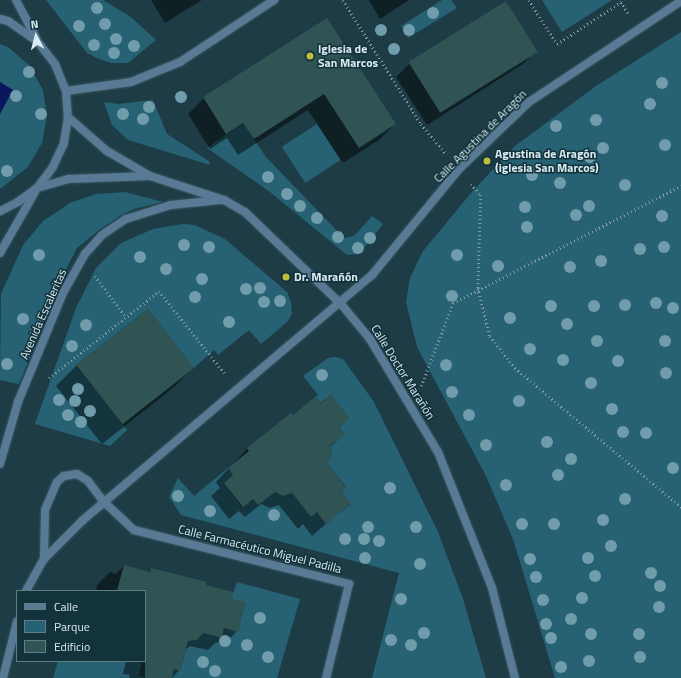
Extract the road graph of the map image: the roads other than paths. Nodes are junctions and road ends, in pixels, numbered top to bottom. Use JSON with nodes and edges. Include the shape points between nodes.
{"nodes":[{"id":1,"x":16,"y":0,"type":"edge"},
{"id":2,"x":274,"y":0,"type":"edge"},
{"id":3,"x":681,"y":1,"type":"edge"},
{"id":4,"x":0,"y":19,"type":"edge"},
{"id":5,"x":37,"y":41,"type":"junction"},
{"id":6,"x":66,"y":91,"type":"junction"},
{"id":7,"x":68,"y":117,"type":"junction"},
{"id":8,"x":150,"y":176,"type":"junction"},
{"id":9,"x":37,"y":188,"type":"junction"},
{"id":10,"x":224,"y":200,"type":"junction"},
{"id":11,"x":0,"y":211,"type":"edge"},
{"id":12,"x":0,"y":253,"type":"edge"},
{"id":13,"x":341,"y":304,"type":"junction"},
{"id":14,"x":0,"y":464,"type":"edge"},
{"id":15,"x":104,"y":502,"type":"junction"},
{"id":16,"x":44,"y":559,"type":"junction"},
{"id":17,"x":27,"y":590,"type":"edge"},
{"id":18,"x":16,"y":626,"type":"edge"},
{"id":19,"x":3,"y":678,"type":"edge"},
{"id":20,"x":326,"y":678,"type":"edge"},
{"id":21,"x":515,"y":678,"type":"edge"}],
"edges":[{"from":1,"to":5,"type":"street"},
{"from":2,"to":6,"type":"street","via":[[180,62],[131,82]]},
{"from":3,"to":13,"type":"street","name":"Calle Agustina de Aragón","via":[[529,102],[459,169],[372,275]]},
{"from":4,"to":5,"type":"street","via":[[8,21]]},
{"from":5,"to":6,"type":"street","via":[[55,64]]},
{"from":6,"to":7,"type":"street"},
{"from":7,"to":8,"type":"street","name":"Calle Doctor Marañón","via":[[107,151]]},
{"from":7,"to":9,"type":"street","via":[[64,143],[54,167]]},
{"from":8,"to":9,"type":"street","name":"Calle Doctor Marañón","via":[[69,180]]},
{"from":8,"to":10,"type":"street","name":"Calle Doctor Marañón"},
{"from":9,"to":11,"type":"street"},
{"from":9,"to":12,"type":"street"},
{"from":10,"to":13,"type":"street","name":"Calle Doctor Marañón","via":[[245,212]]},
{"from":10,"to":14,"type":"street","name":"Avenida Escaleritas","via":[[171,205],[126,219],[102,235],[82,259],[63,292],[21,395]]},
{"from":13,"to":15,"type":"street","via":[[324,315]]},
{"from":13,"to":21,"type":"street","name":"Calle Doctor Marañón","via":[[370,339],[438,452],[492,588]]},
{"from":15,"to":16,"type":"street"},
{"from":15,"to":16,"type":"street","via":[[88,481],[77,474],[64,476],[57,482],[45,510]]},
{"from":15,"to":20,"type":"street","name":"Calle Farmacéutico Miguel Padilla","via":[[134,530],[350,584]]},
{"from":16,"to":17,"type":"street"},
{"from":18,"to":19,"type":"street"}]}
